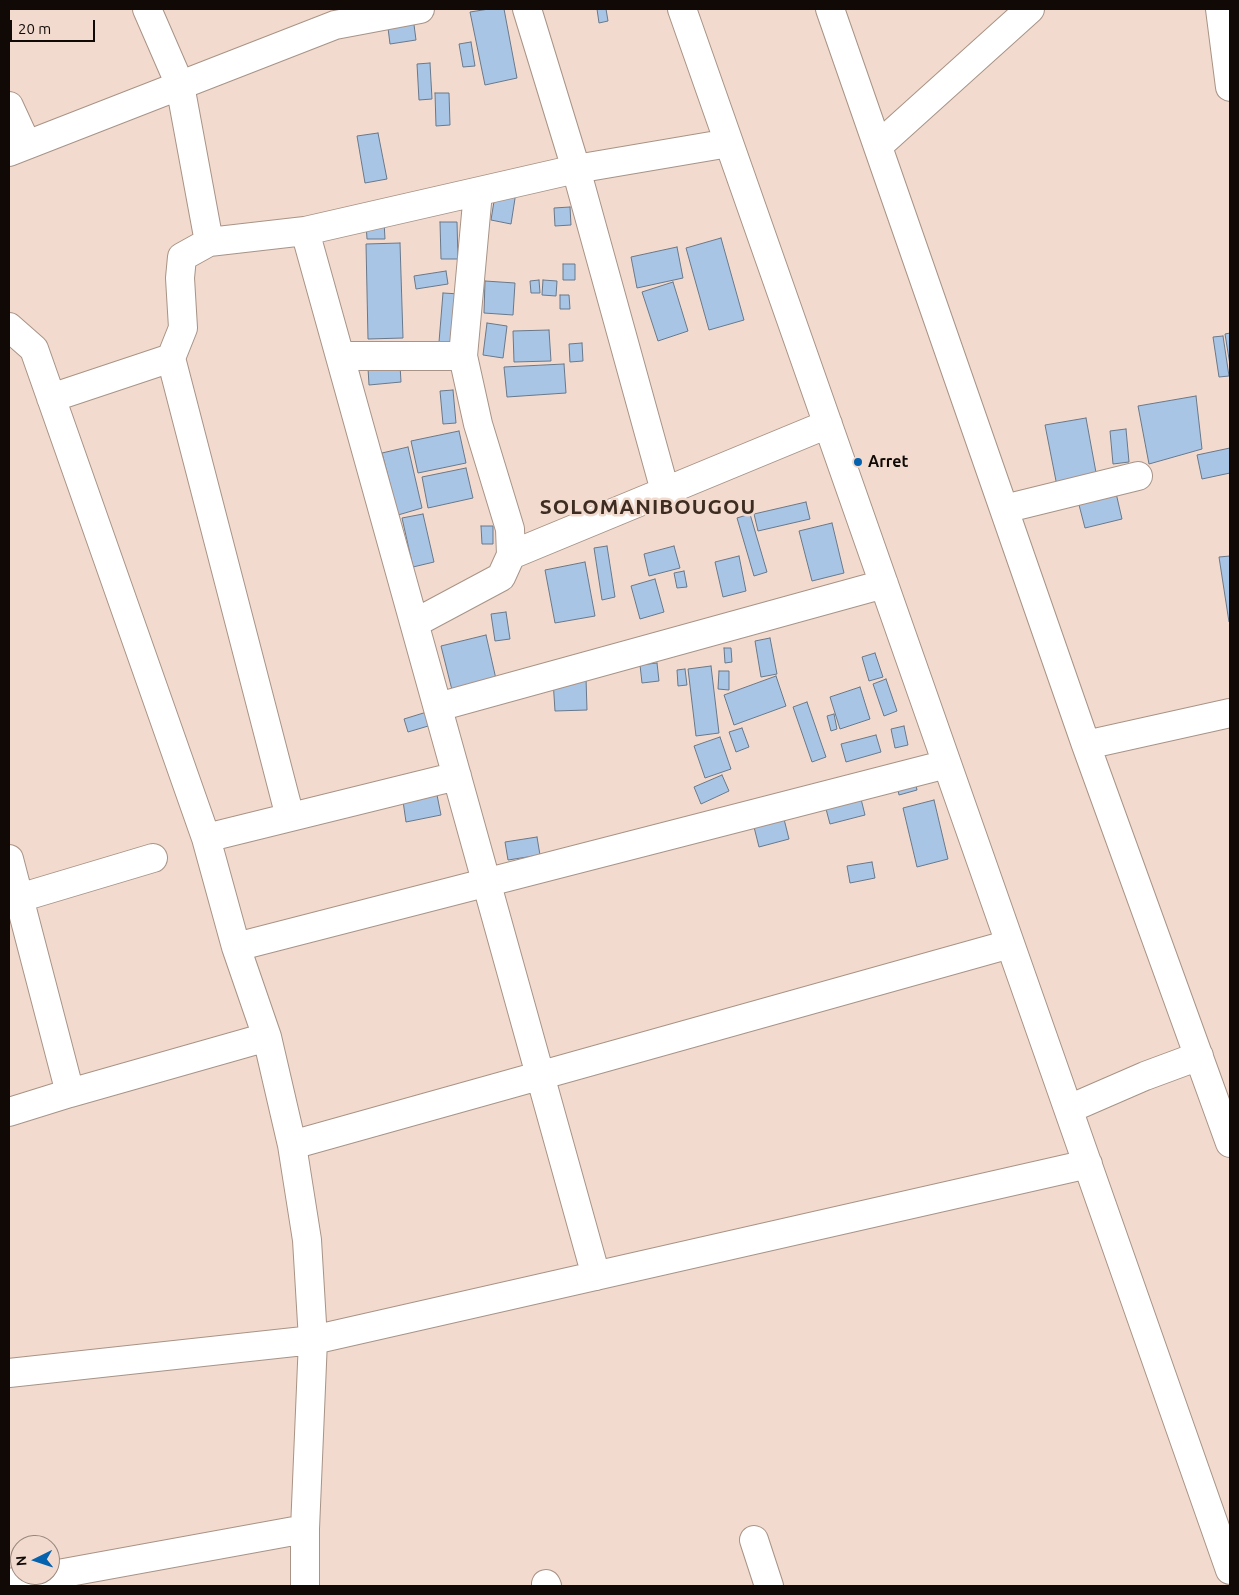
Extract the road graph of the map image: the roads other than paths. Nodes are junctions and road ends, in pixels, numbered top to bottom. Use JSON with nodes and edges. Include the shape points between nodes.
{"nodes":[{"id":1,"x":147,"y":9,"type":"edge"},
{"id":2,"x":420,"y":9,"type":"edge"},
{"id":3,"x":527,"y":9,"type":"edge"},
{"id":4,"x":682,"y":9,"type":"edge"},
{"id":5,"x":830,"y":9,"type":"edge"},
{"id":6,"x":1030,"y":9,"type":"edge"},
{"id":7,"x":1220,"y":9,"type":"edge"},
{"id":8,"x":1227,"y":43,"type":"edge"},
{"id":9,"x":180,"y":85,"type":"junction"},
{"id":10,"x":1230,"y":88,"type":"edge"},
{"id":11,"x":9,"y":106,"type":"edge"},
{"id":12,"x":729,"y":143,"type":"junction"},
{"id":13,"x":878,"y":146,"type":"junction"},
{"id":14,"x":18,"y":149,"type":"edge"},
{"id":15,"x":576,"y":169,"type":"junction"},
{"id":16,"x":478,"y":192,"type":"junction"},
{"id":17,"x":305,"y":231,"type":"junction"},
{"id":18,"x":209,"y":242,"type":"junction"},
{"id":19,"x":9,"y":326,"type":"edge"},
{"id":20,"x":340,"y":356,"type":"junction"},
{"id":21,"x":463,"y":356,"type":"junction"},
{"id":22,"x":171,"y":358,"type":"junction"},
{"id":23,"x":52,"y":398,"type":"junction"},
{"id":24,"x":828,"y":424,"type":"junction"},
{"id":25,"x":1138,"y":476,"type":"dead end"},
{"id":26,"x":665,"y":491,"type":"junction"},
{"id":27,"x":1004,"y":509,"type":"junction"},
{"id":28,"x":512,"y":555,"type":"junction"},
{"id":29,"x":884,"y":584,"type":"junction"},
{"id":30,"x":415,"y":624,"type":"junction"},
{"id":31,"x":438,"y":707,"type":"junction"},
{"id":32,"x":1230,"y":713,"type":"edge"},
{"id":33,"x":1086,"y":745,"type":"junction"},
{"id":34,"x":947,"y":764,"type":"junction"},
{"id":35,"x":457,"y":776,"type":"junction"},
{"id":36,"x":290,"y":817,"type":"junction"},
{"id":37,"x":206,"y":838,"type":"junction"},
{"id":38,"x":153,"y":858,"type":"dead end"},
{"id":39,"x":9,"y":859,"type":"edge"},
{"id":40,"x":487,"y":882,"type":"junction"},
{"id":41,"x":14,"y":900,"type":"edge"},
{"id":42,"x":1010,"y":944,"type":"junction"},
{"id":43,"x":236,"y":946,"type":"junction"},
{"id":44,"x":267,"y":1037,"type":"junction"},
{"id":45,"x":1198,"y":1056,"type":"junction"},
{"id":46,"x":541,"y":1075,"type":"junction"},
{"id":47,"x":70,"y":1093,"type":"junction"},
{"id":48,"x":1068,"y":1110,"type":"junction"},
{"id":49,"x":9,"y":1112,"type":"edge"},
{"id":50,"x":1230,"y":1143,"type":"edge"},
{"id":51,"x":292,"y":1145,"type":"junction"},
{"id":52,"x":1088,"y":1164,"type":"junction"},
{"id":53,"x":596,"y":1276,"type":"junction"},
{"id":54,"x":313,"y":1340,"type":"junction"},
{"id":55,"x":9,"y":1373,"type":"edge"},
{"id":56,"x":305,"y":1529,"type":"junction"},
{"id":57,"x":754,"y":1540,"type":"dead end"},
{"id":58,"x":1230,"y":1570,"type":"edge"},
{"id":59,"x":9,"y":1583,"type":"edge"},
{"id":60,"x":305,"y":1586,"type":"edge"},
{"id":61,"x":769,"y":1586,"type":"edge"}],
"edges":[{"from":1,"to":9,"type":"street"},
{"from":2,"to":9,"type":"street","via":[[335,25]]},
{"from":3,"to":15,"type":"street"},
{"from":4,"to":12,"type":"street"},
{"from":5,"to":13,"type":"street"},
{"from":6,"to":13,"type":"street"},
{"from":7,"to":8,"type":"street"},
{"from":8,"to":10,"type":"street"},
{"from":9,"to":14,"type":"street"},
{"from":9,"to":18,"type":"street"},
{"from":11,"to":14,"type":"street"},
{"from":12,"to":15,"type":"street"},
{"from":12,"to":24,"type":"street"},
{"from":13,"to":27,"type":"street"},
{"from":15,"to":16,"type":"street"},
{"from":15,"to":26,"type":"street"},
{"from":16,"to":17,"type":"street"},
{"from":16,"to":21,"type":"street"},
{"from":17,"to":18,"type":"street"},
{"from":17,"to":20,"type":"street"},
{"from":18,"to":22,"type":"street","via":[[182,257],[183,328]]},
{"from":19,"to":23,"type":"street","via":[[34,349]]},
{"from":20,"to":21,"type":"street"},
{"from":20,"to":30,"type":"street"},
{"from":21,"to":28,"type":"street","via":[[478,424],[510,529]]},
{"from":22,"to":23,"type":"street"},
{"from":22,"to":36,"type":"street"},
{"from":23,"to":37,"type":"street"},
{"from":24,"to":26,"type":"street"},
{"from":24,"to":29,"type":"street"},
{"from":25,"to":27,"type":"street"},
{"from":26,"to":28,"type":"street"},
{"from":27,"to":33,"type":"street"},
{"from":28,"to":30,"type":"street","via":[[501,577]]},
{"from":29,"to":31,"type":"street"},
{"from":29,"to":34,"type":"street"},
{"from":30,"to":31,"type":"street"},
{"from":31,"to":35,"type":"street"},
{"from":32,"to":33,"type":"street"},
{"from":33,"to":45,"type":"street"},
{"from":34,"to":40,"type":"street"},
{"from":34,"to":42,"type":"street"},
{"from":35,"to":36,"type":"street"},
{"from":35,"to":40,"type":"street"},
{"from":36,"to":37,"type":"street"},
{"from":37,"to":43,"type":"street"},
{"from":38,"to":41,"type":"street"},
{"from":39,"to":41,"type":"street"},
{"from":40,"to":43,"type":"street"},
{"from":40,"to":46,"type":"street"},
{"from":41,"to":47,"type":"street"},
{"from":42,"to":46,"type":"street"},
{"from":42,"to":48,"type":"street"},
{"from":43,"to":44,"type":"street"},
{"from":44,"to":47,"type":"street"},
{"from":44,"to":51,"type":"street"},
{"from":45,"to":48,"type":"street"},
{"from":45,"to":50,"type":"street"},
{"from":46,"to":51,"type":"street"},
{"from":46,"to":53,"type":"street"},
{"from":47,"to":49,"type":"street"},
{"from":48,"to":52,"type":"street"},
{"from":51,"to":54,"type":"street","via":[[307,1240]]},
{"from":52,"to":53,"type":"street"},
{"from":52,"to":58,"type":"street"},
{"from":53,"to":54,"type":"street"},
{"from":54,"to":55,"type":"street"},
{"from":54,"to":56,"type":"street"},
{"from":56,"to":59,"type":"street"},
{"from":56,"to":60,"type":"street"},
{"from":57,"to":61,"type":"street"}]}
